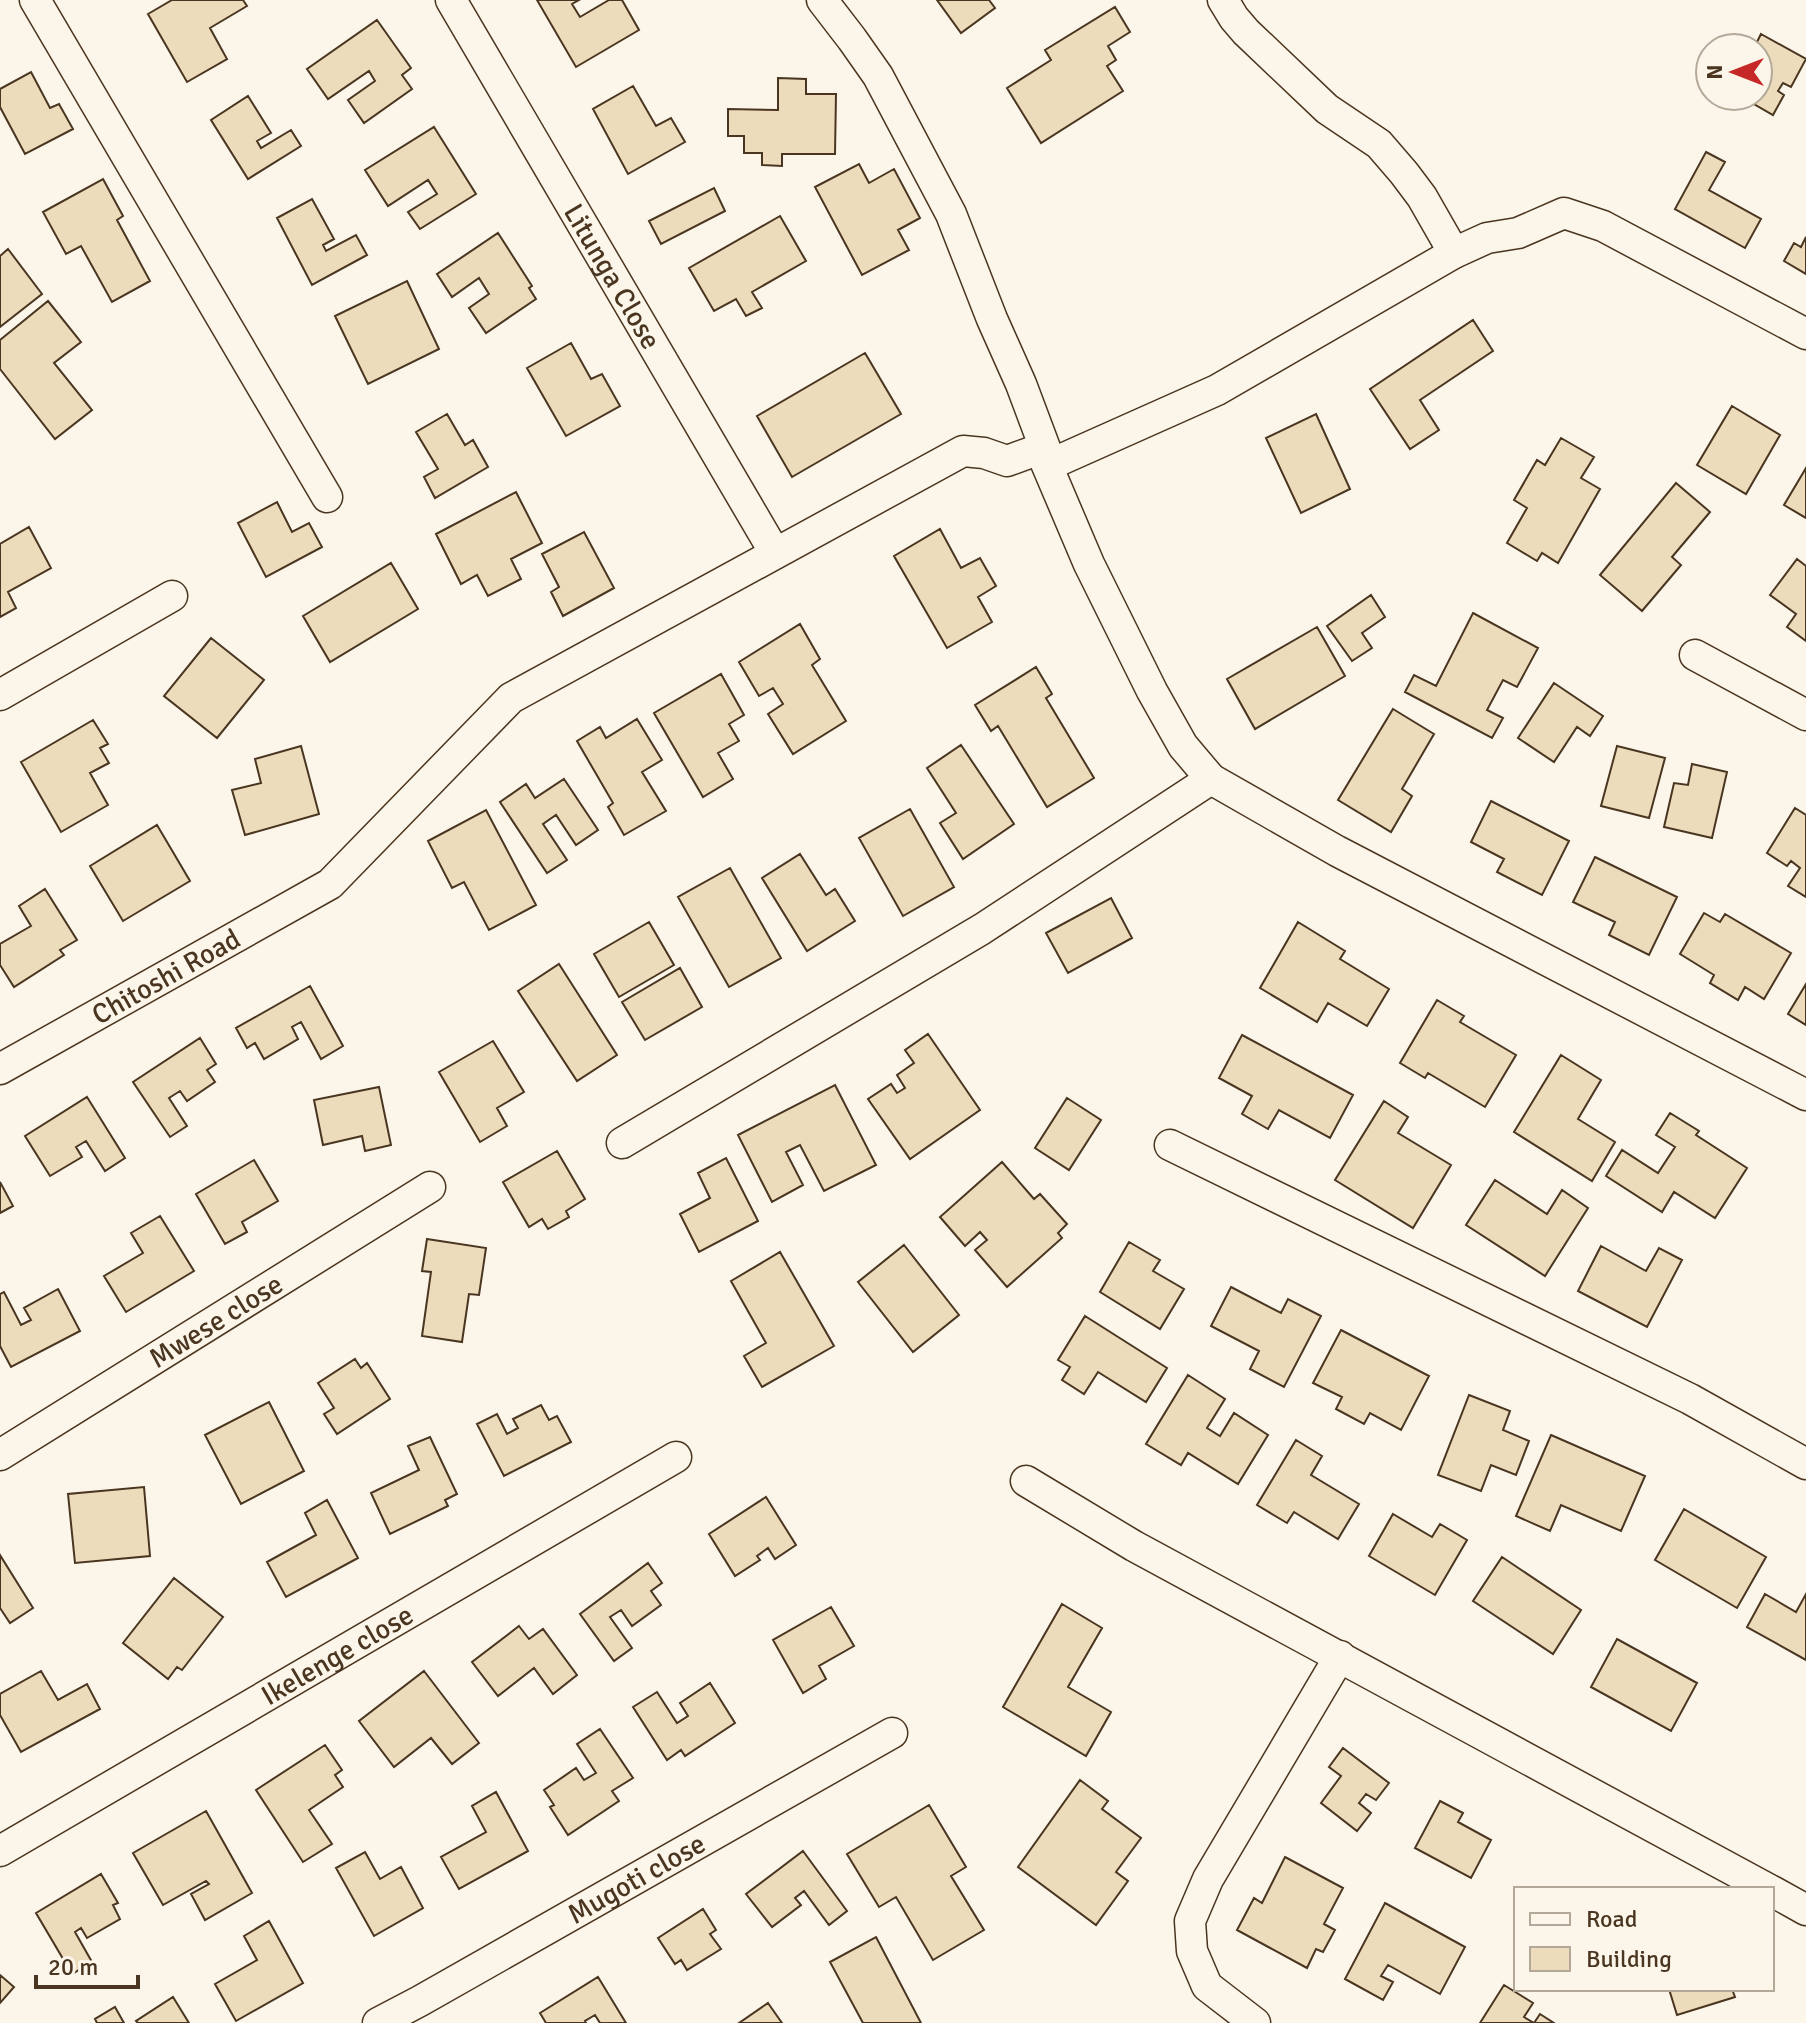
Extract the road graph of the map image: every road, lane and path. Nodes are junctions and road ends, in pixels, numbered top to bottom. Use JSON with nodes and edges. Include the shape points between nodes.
{"nodes":[{"id":1,"x":35,"y":0,"type":"edge"},
{"id":2,"x":451,"y":0,"type":"edge"},
{"id":3,"x":822,"y":0,"type":"edge"},
{"id":4,"x":1223,"y":0,"type":"edge"},
{"id":5,"x":1454,"y":253,"type":"junction"},
{"id":6,"x":1806,"y":334,"type":"edge"},
{"id":7,"x":1046,"y":456,"type":"junction"},
{"id":8,"x":327,"y":497,"type":"dead end"},
{"id":9,"x":775,"y":553,"type":"junction"},
{"id":10,"x":172,"y":596,"type":"dead end"},
{"id":11,"x":1695,"y":655,"type":"dead end"},
{"id":12,"x":0,"y":695,"type":"edge"},
{"id":13,"x":1806,"y":715,"type":"edge"},
{"id":14,"x":1211,"y":779,"type":"junction"},
{"id":15,"x":0,"y":1069,"type":"edge"},
{"id":16,"x":1806,"y":1095,"type":"edge"},
{"id":17,"x":622,"y":1143,"type":"dead end"},
{"id":18,"x":1170,"y":1145,"type":"dead end"},
{"id":19,"x":430,"y":1187,"type":"dead end"},
{"id":20,"x":0,"y":1455,"type":"edge"},
{"id":21,"x":676,"y":1457,"type":"dead end"},
{"id":22,"x":1806,"y":1464,"type":"edge"},
{"id":23,"x":1026,"y":1481,"type":"dead end"},
{"id":24,"x":1340,"y":1656,"type":"junction"},
{"id":25,"x":892,"y":1733,"type":"dead end"},
{"id":26,"x":0,"y":1851,"type":"edge"},
{"id":27,"x":1764,"y":1887,"type":"edge"},
{"id":28,"x":1774,"y":1892,"type":"edge"},
{"id":29,"x":1806,"y":1910,"type":"edge"},
{"id":30,"x":378,"y":2023,"type":"edge"},
{"id":31,"x":1255,"y":2023,"type":"edge"}],
"edges":[{"from":1,"to":8,"type":"street"},
{"from":2,"to":9,"type":"street","name":"Litunga Close"},
{"from":3,"to":7,"type":"street","via":[[878,76],[951,214]]},
{"from":4,"to":5,"type":"street","via":[[1246,32],[1327,109],[1379,144],[1422,197]]},
{"from":5,"to":6,"type":"street","name":"Chitoshi Road","via":[[1564,213],[1603,226]]},
{"from":5,"to":7,"type":"street","name":"Chitoshi Road","via":[[1217,390]]},
{"from":7,"to":9,"type":"street","name":"Chitoshi Road","via":[[1007,461],[963,451]]},
{"from":7,"to":14,"type":"street","via":[[1089,564],[1152,691],[1183,746]]},
{"from":9,"to":15,"type":"street","name":"Chitoshi Road","via":[[511,698],[330,884]]},
{"from":10,"to":12,"type":"street"},
{"from":11,"to":13,"type":"street"},
{"from":14,"to":16,"type":"street","via":[[1337,851]]},
{"from":14,"to":17,"type":"street","via":[[982,929]]},
{"from":18,"to":22,"type":"street","via":[[1690,1399]]},
{"from":19,"to":20,"type":"street","name":"Mwese close"},
{"from":21,"to":26,"type":"street","name":"Ikelenge close"},
{"from":23,"to":24,"type":"street","via":[[1134,1546]]},
{"from":24,"to":27,"type":"street"},
{"from":24,"to":31,"type":"street","via":[[1208,1879],[1190,1921],[1192,1951],[1207,1986]]},
{"from":25,"to":30,"type":"street","name":"Mugoti close"},
{"from":28,"to":29,"type":"street"}]}
